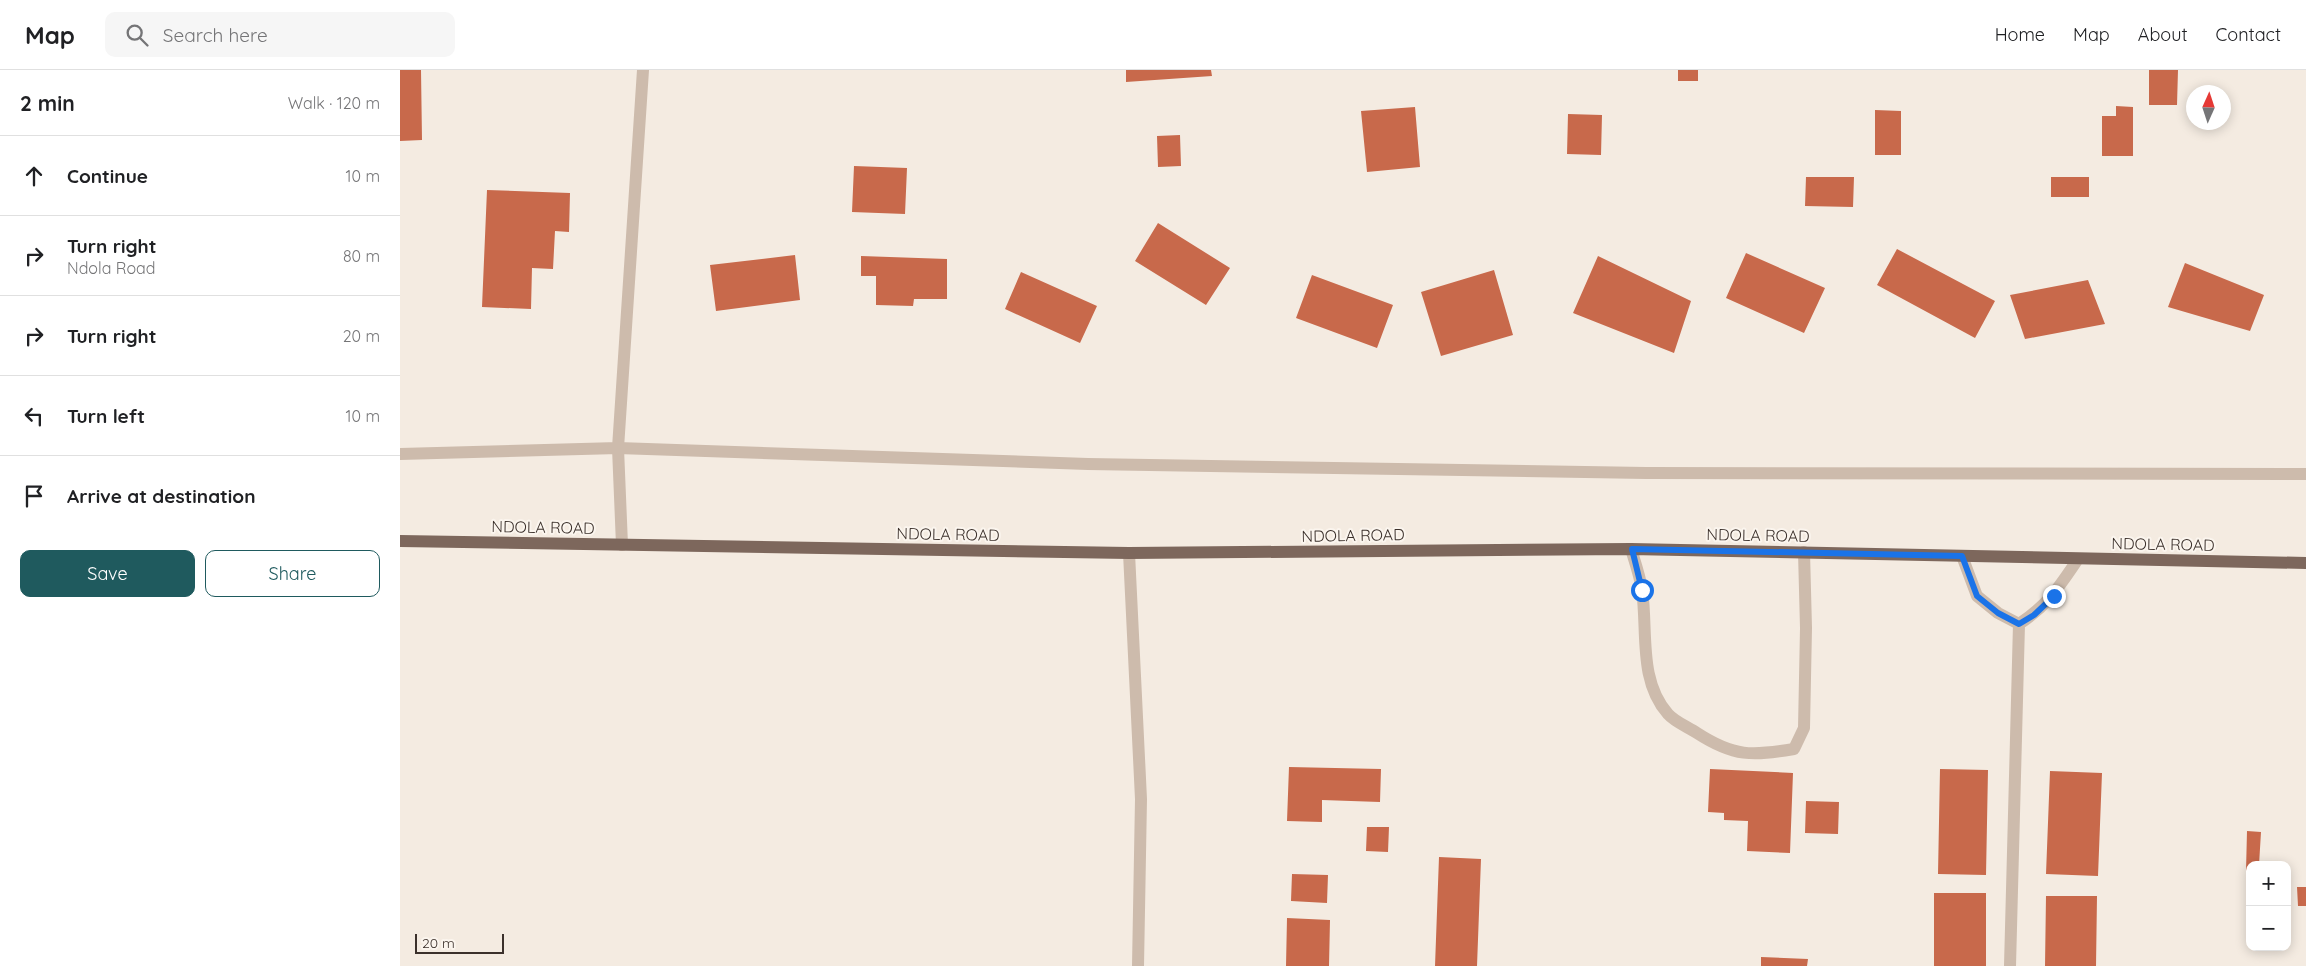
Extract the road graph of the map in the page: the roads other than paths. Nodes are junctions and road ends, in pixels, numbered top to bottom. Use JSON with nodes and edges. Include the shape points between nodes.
{"nodes":[{"id":1,"x":643,"y":70,"type":"edge"},
{"id":2,"x":618,"y":448,"type":"junction"},
{"id":3,"x":400,"y":454,"type":"edge"},
{"id":4,"x":2306,"y":474,"type":"edge"},
{"id":5,"x":400,"y":541,"type":"edge"},
{"id":6,"x":622,"y":545,"type":"junction"},
{"id":7,"x":1632,"y":549,"type":"junction"},
{"id":8,"x":1804,"y":552,"type":"junction"},
{"id":9,"x":1129,"y":554,"type":"junction"},
{"id":10,"x":1962,"y":556,"type":"junction"},
{"id":11,"x":2078,"y":559,"type":"junction"},
{"id":12,"x":2306,"y":563,"type":"edge"},
{"id":13,"x":2019,"y":624,"type":"junction"},
{"id":14,"x":1138,"y":966,"type":"edge"},
{"id":15,"x":2010,"y":966,"type":"edge"}],
"edges":[{"from":1,"to":2,"type":"street"},
{"from":2,"to":3,"type":"street"},
{"from":2,"to":4,"type":"street","via":[[1088,464],[1626,473]]},
{"from":2,"to":6,"type":"street"},
{"from":5,"to":6,"type":"main road","name":"NDOLA ROAD"},
{"from":6,"to":9,"type":"main road","name":"NDOLA ROAD"},
{"from":7,"to":8,"type":"main road","name":"NDOLA ROAD"},
{"from":7,"to":8,"type":"street","via":[[1642,590],[1645,651],[1652,687],[1668,715],[1734,752],[1764,754],[1794,750],[1804,728]]},
{"from":7,"to":9,"type":"main road","name":"NDOLA ROAD"},
{"from":8,"to":10,"type":"main road","name":"NDOLA ROAD"},
{"from":9,"to":14,"type":"street","via":[[1141,799]]},
{"from":10,"to":11,"type":"main road","name":"NDOLA ROAD"},
{"from":10,"to":13,"type":"street","via":[[1977,596]]},
{"from":11,"to":12,"type":"main road","name":"NDOLA ROAD"},
{"from":11,"to":13,"type":"street","via":[[2054,596]]},
{"from":13,"to":15,"type":"street"}]}
